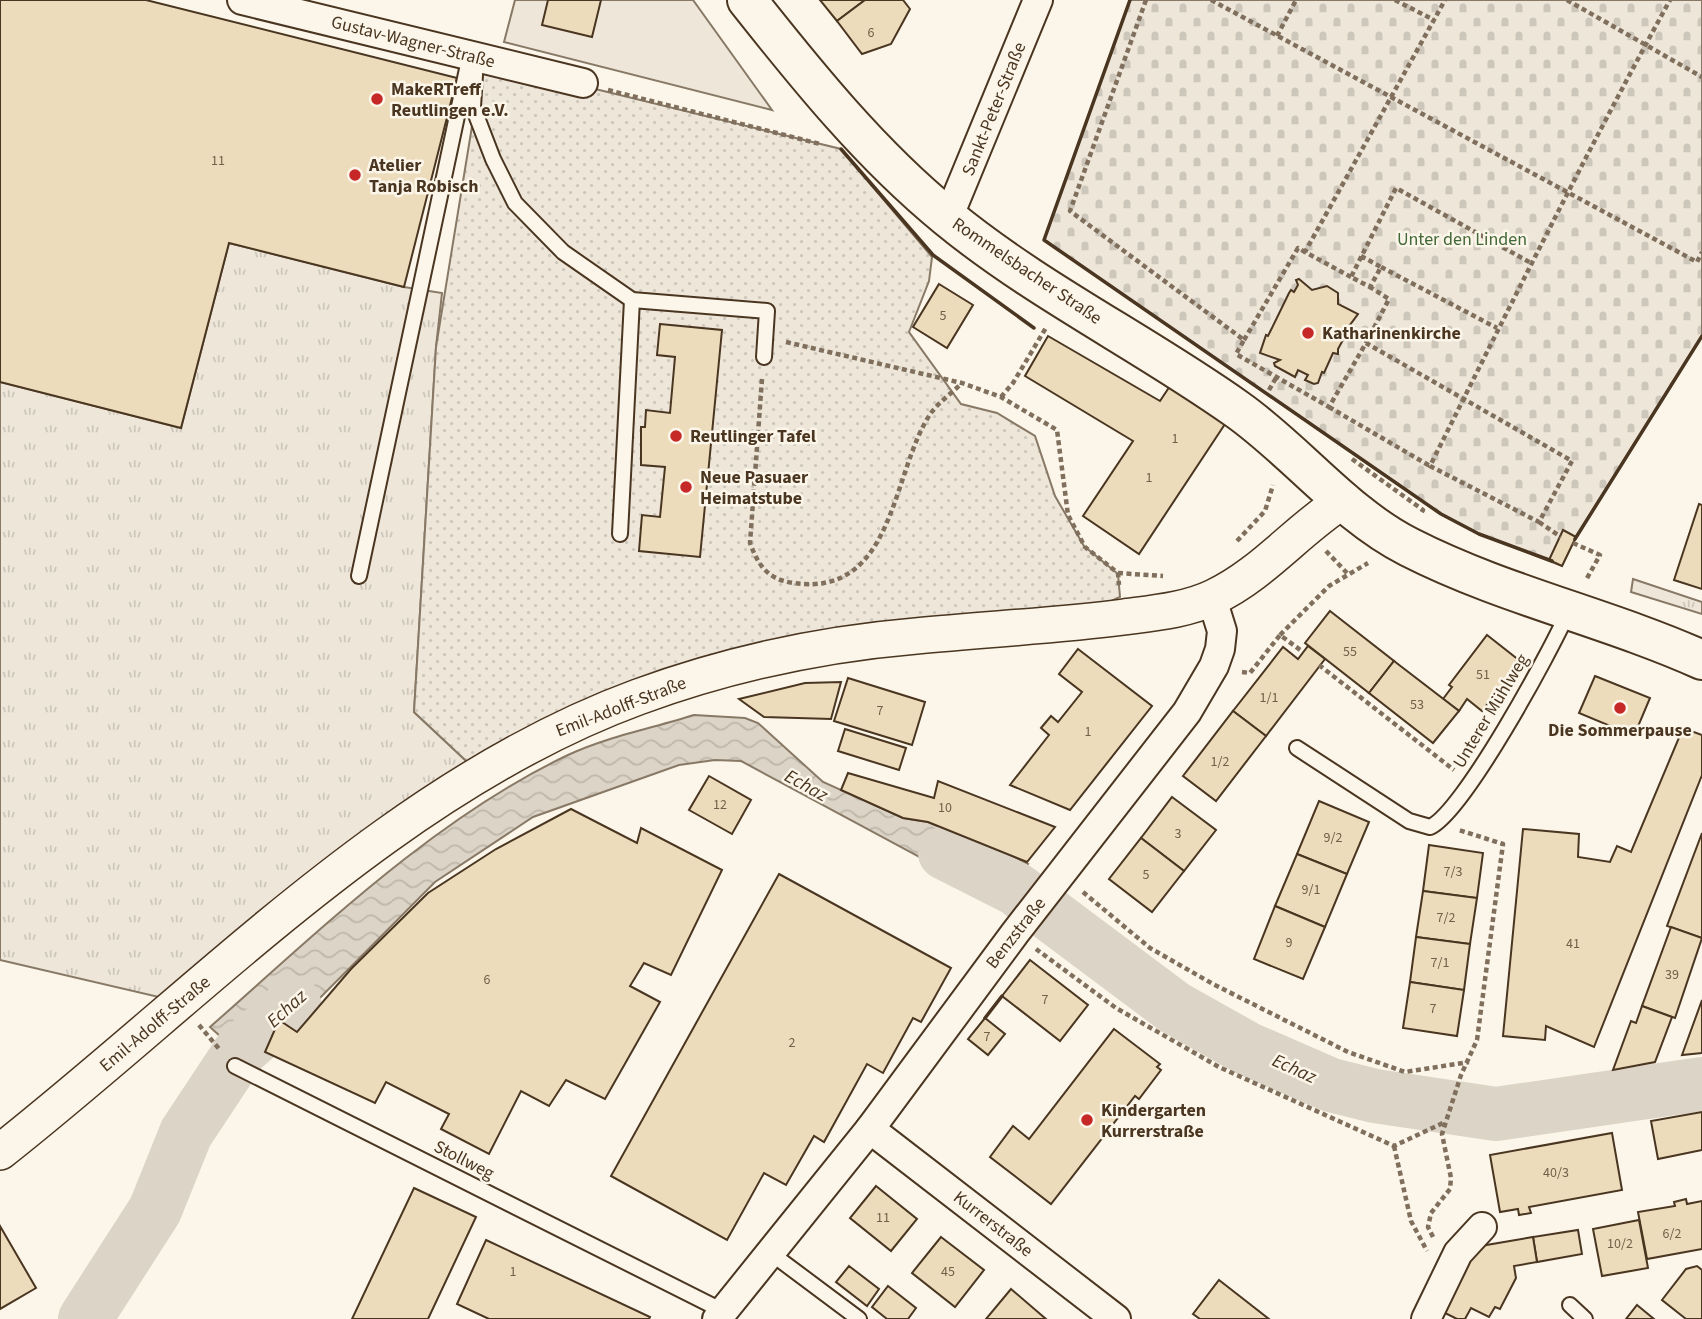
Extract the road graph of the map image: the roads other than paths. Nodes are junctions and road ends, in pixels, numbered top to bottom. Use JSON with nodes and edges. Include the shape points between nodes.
{"nodes":[{"id":1,"x":242,"y":0,"type":"edge"},
{"id":2,"x":747,"y":0,"type":"edge"},
{"id":3,"x":1038,"y":0,"type":"edge"},
{"id":4,"x":473,"y":57,"type":"junction"},
{"id":5,"x":583,"y":83,"type":"road end"},
{"id":6,"x":948,"y":218,"type":"junction"},
{"id":7,"x":632,"y":300,"type":"junction"},
{"id":8,"x":764,"y":357,"type":"road end"},
{"id":9,"x":1344,"y":500,"type":"junction"},
{"id":10,"x":620,"y":534,"type":"dead end"},
{"id":11,"x":359,"y":576,"type":"dead end"},
{"id":12,"x":1212,"y":599,"type":"junction"},
{"id":13,"x":1568,"y":612,"type":"junction"},
{"id":14,"x":1702,"y":660,"type":"edge"},
{"id":15,"x":1297,"y":748,"type":"dead end"},
{"id":16,"x":235,"y":1066,"type":"road end"},
{"id":17,"x":870,"y":1129,"type":"junction"},
{"id":18,"x":0,"y":1152,"type":"edge"},
{"id":19,"x":1482,"y":1227,"type":"dead end"},
{"id":20,"x":772,"y":1254,"type":"junction"},
{"id":21,"x":1570,"y":1304,"type":"dead end"},
{"id":22,"x":720,"y":1315,"type":"edge"},
{"id":23,"x":859,"y":1319,"type":"edge"},
{"id":24,"x":1116,"y":1319,"type":"edge"},
{"id":25,"x":1426,"y":1319,"type":"edge"},
{"id":26,"x":1585,"y":1319,"type":"edge"}],
"edges":[{"from":1,"to":4,"type":"street","name":"Gustav-Wagner-Straße"},
{"from":2,"to":6,"type":"main road","name":"Rommelsbacher Straße","via":[[838,110]]},
{"from":3,"to":6,"type":"street","name":"Sankt-Peter-Straße"},
{"from":4,"to":5,"type":"street","name":"Gustav-Wagner-Straße"},
{"from":4,"to":7,"type":"lane","via":[[473,107],[515,203],[563,252]]},
{"from":4,"to":11,"type":"lane"},
{"from":6,"to":9,"type":"main road","name":"Rommelsbacher Straße","via":[[1065,300],[1239,411]]},
{"from":7,"to":8,"type":"lane","via":[[767,311]]},
{"from":7,"to":10,"type":"lane"},
{"from":9,"to":12,"type":"street","name":"Emil-Adolff-Straße"},
{"from":9,"to":13,"type":"main road","via":[[1406,545],[1452,568]]},
{"from":12,"to":17,"type":"street","name":"Benzstraße","via":[[1223,631],[1214,666],[1187,712]]},
{"from":12,"to":18,"type":"street","name":"Emil-Adolff-Straße","via":[[1163,612],[876,640],[793,653],[670,686],[563,728],[469,779],[391,832]]},
{"from":13,"to":14,"type":"main road"},
{"from":13,"to":15,"type":"lane","name":"Unterer Mühlweg","via":[[1470,783],[1438,823],[1430,827],[1409,821]]},
{"from":16,"to":22,"type":"lane","name":"Stollweg"},
{"from":17,"to":20,"type":"street","name":"Benzstraße"},
{"from":17,"to":24,"type":"street","name":"Kurrerstraße"},
{"from":19,"to":25,"type":"street","via":[[1458,1253]]},
{"from":20,"to":22,"type":"street","name":"Benzstraße"},
{"from":20,"to":23,"type":"lane"},
{"from":21,"to":26,"type":"lane"}]}
